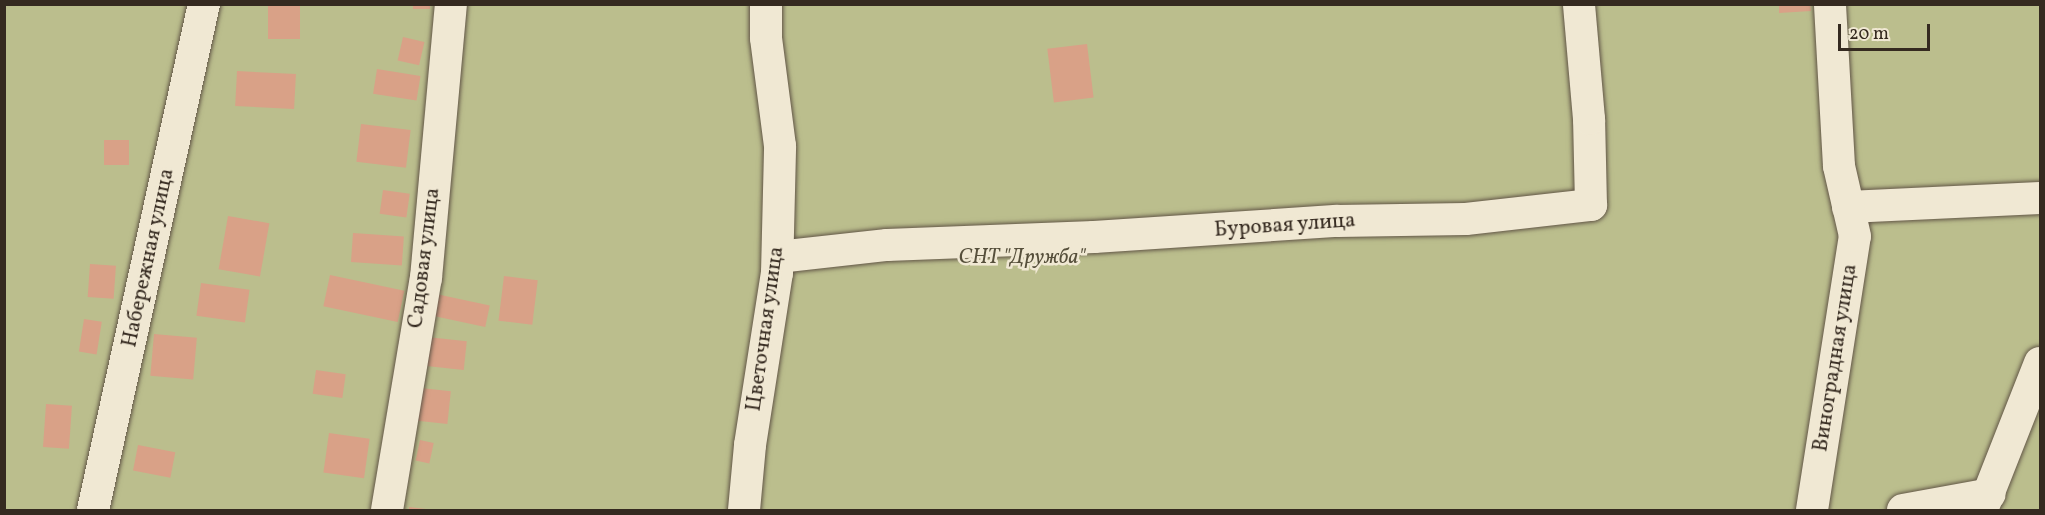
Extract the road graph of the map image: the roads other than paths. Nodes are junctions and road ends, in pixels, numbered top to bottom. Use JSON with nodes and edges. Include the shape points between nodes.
{"nodes":[{"id":1,"x":204,"y":4,"type":"edge"},
{"id":2,"x":452,"y":4,"type":"edge"},
{"id":3,"x":766,"y":4,"type":"edge"},
{"id":4,"x":1579,"y":4,"type":"edge"},
{"id":5,"x":1830,"y":4,"type":"edge"},
{"id":6,"x":2040,"y":198,"type":"edge"},
{"id":7,"x":1848,"y":207,"type":"junction"},
{"id":8,"x":778,"y":257,"type":"junction"},
{"id":9,"x":2040,"y":363,"type":"edge"},
{"id":10,"x":1986,"y":502,"type":"edge"},
{"id":11,"x":93,"y":510,"type":"edge"},
{"id":12,"x":387,"y":510,"type":"edge"},
{"id":13,"x":744,"y":510,"type":"edge"},
{"id":14,"x":1812,"y":510,"type":"edge"},
{"id":15,"x":1903,"y":510,"type":"edge"}],
"edges":[{"from":1,"to":11,"type":"street","name":"Набережная улица"},
{"from":2,"to":12,"type":"street","name":"Садовая улица","via":[[426,278]]},
{"from":3,"to":8,"type":"street","name":"Цветочная улица","via":[[766,38],[780,146]]},
{"from":4,"to":8,"type":"street","name":"Буровая улица","via":[[1589,119],[1591,205],[1466,219],[1337,220],[1118,236],[887,245]]},
{"from":5,"to":7,"type":"street","name":"Виноградная улица","via":[[1839,166]]},
{"from":6,"to":7,"type":"street"},
{"from":7,"to":14,"type":"street","name":"Виноградная улица","via":[[1855,236]]},
{"from":8,"to":13,"type":"street","name":"Цветочная улица"},
{"from":9,"to":10,"type":"street"},
{"from":10,"to":15,"type":"street"}]}
